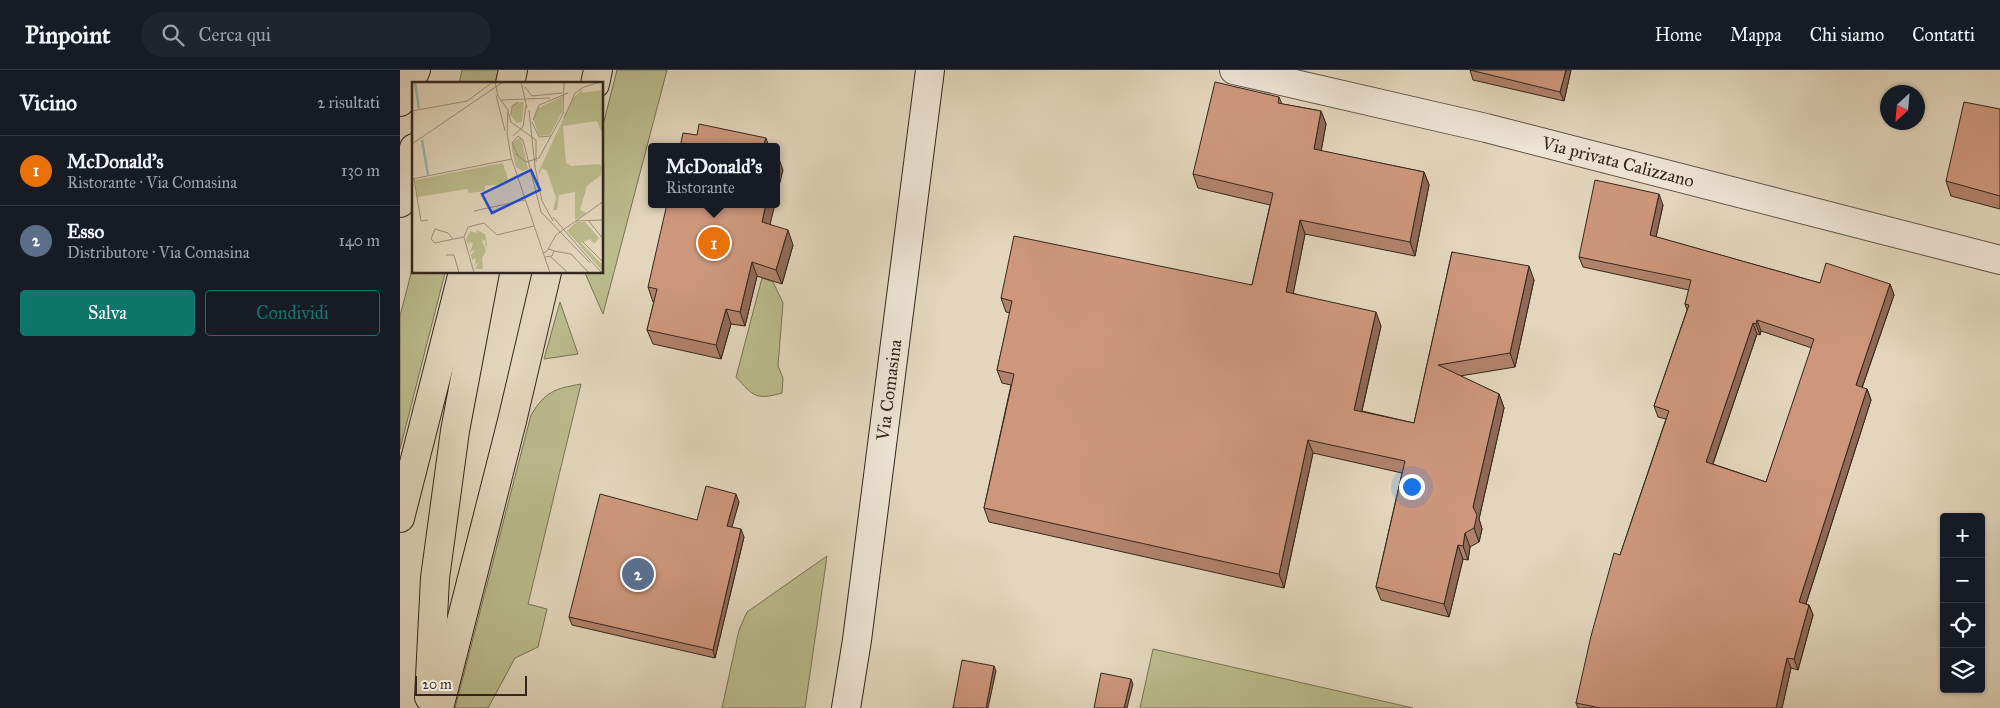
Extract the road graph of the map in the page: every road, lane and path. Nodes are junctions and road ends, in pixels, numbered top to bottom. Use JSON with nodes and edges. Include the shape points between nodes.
{"nodes":[{"id":1,"x":416,"y":70,"type":"edge"},
{"id":2,"x":930,"y":70,"type":"edge"},
{"id":3,"x":1234,"y":70,"type":"edge"},
{"id":4,"x":400,"y":102,"type":"edge"},
{"id":5,"x":412,"y":156,"type":"edge"},
{"id":6,"x":400,"y":203,"type":"edge"},
{"id":7,"x":2000,"y":260,"type":"edge"},
{"id":8,"x":462,"y":274,"type":"edge"},
{"id":9,"x":485,"y":274,"type":"edge"},
{"id":10,"x":547,"y":274,"type":"edge"},
{"id":11,"x":400,"y":518,"type":"edge"},
{"id":12,"x":429,"y":708,"type":"edge"},
{"id":13,"x":439,"y":708,"type":"edge"},
{"id":14,"x":846,"y":708,"type":"edge"}],
"edges":[{"from":1,"to":4,"type":"highway"},
{"from":2,"to":14,"type":"street","name":"Via Comasina"},
{"from":3,"to":7,"type":"street","name":"Via privata Calizzano","via":[[1486,128]]},
{"from":5,"to":6,"type":"highway"},
{"from":8,"to":11,"type":"highway"},
{"from":9,"to":12,"type":"highway","via":[[455,431],[435,578]]},
{"from":10,"to":13,"type":"highway"}]}
